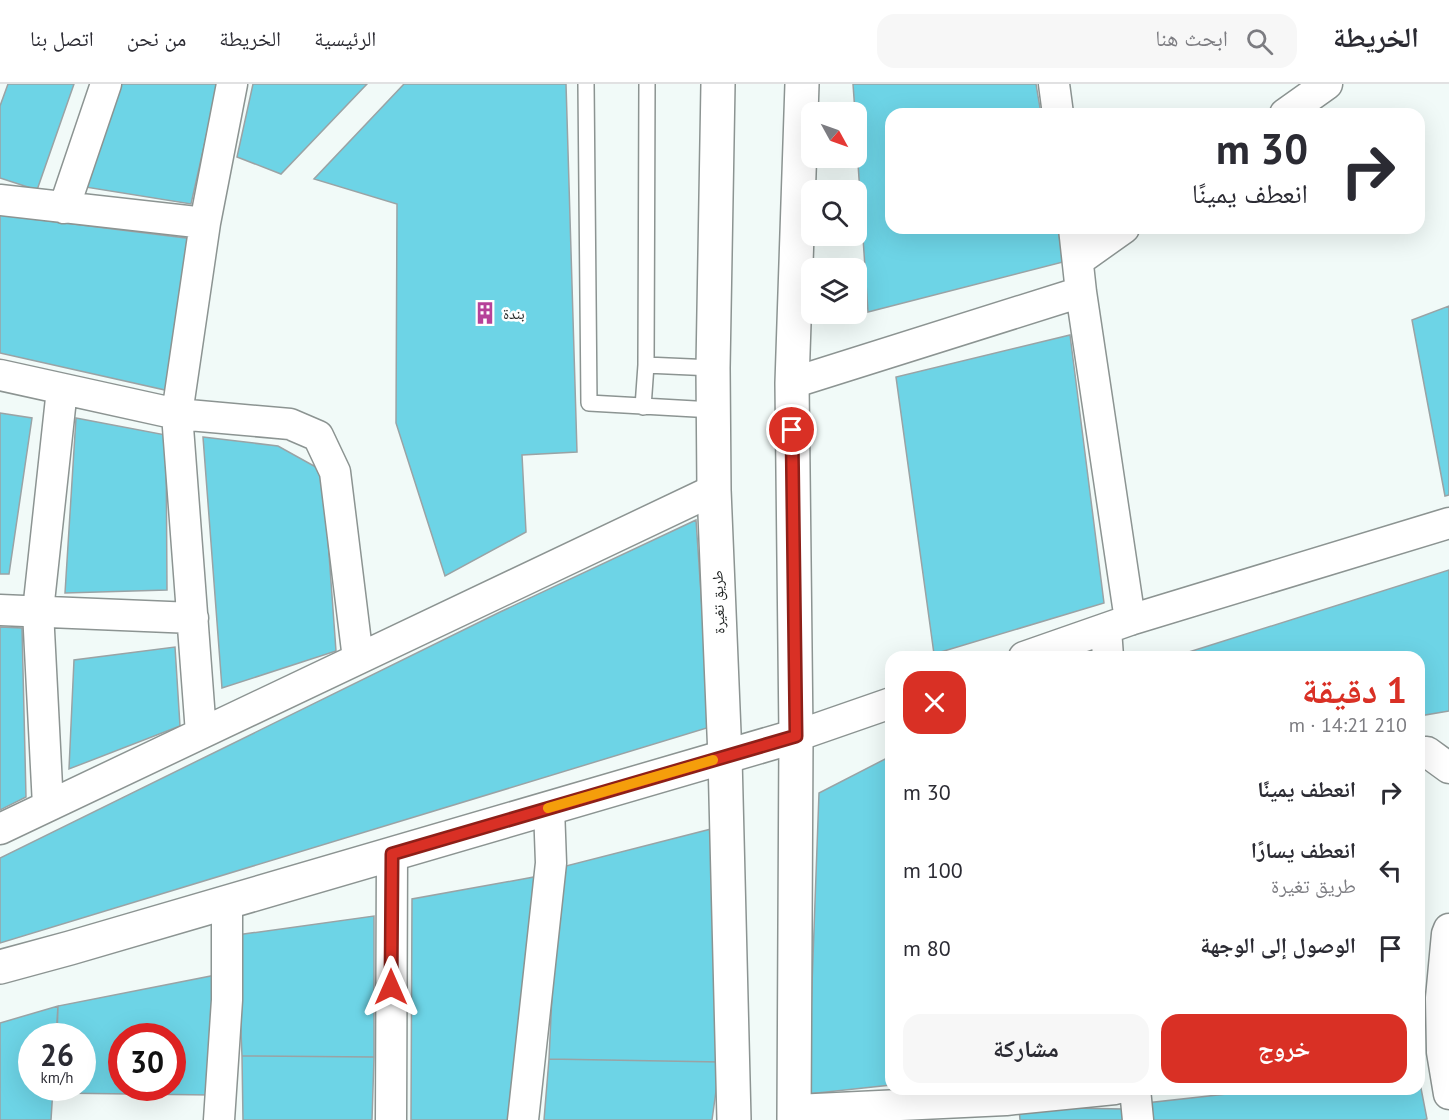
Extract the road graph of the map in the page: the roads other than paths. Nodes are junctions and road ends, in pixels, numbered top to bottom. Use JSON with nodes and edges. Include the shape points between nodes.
{"nodes":[{"id":1,"x":106,"y":84,"type":"edge"},
{"id":2,"x":232,"y":84,"type":"edge"},
{"id":3,"x":586,"y":84,"type":"edge"},
{"id":4,"x":647,"y":84,"type":"edge"},
{"id":5,"x":718,"y":84,"type":"edge"},
{"id":6,"x":802,"y":84,"type":"edge"},
{"id":7,"x":1054,"y":84,"type":"edge"},
{"id":8,"x":1327,"y":84,"type":"edge"},
{"id":9,"x":1057,"y":108,"type":"edge"},
{"id":10,"x":1293,"y":108,"type":"edge"},
{"id":11,"x":0,"y":200,"type":"edge"},
{"id":12,"x":64,"y":208,"type":"junction"},
{"id":13,"x":205,"y":223,"type":"junction"},
{"id":14,"x":1075,"y":234,"type":"edge"},
{"id":15,"x":1116,"y":234,"type":"edge"},
{"id":16,"x":1079,"y":260,"type":"junction"},
{"id":17,"x":1081,"y":292,"type":"junction"},
{"id":18,"x":646,"y":365,"type":"junction"},
{"id":19,"x":713,"y":368,"type":"junction"},
{"id":20,"x":0,"y":375,"type":"edge"},
{"id":21,"x":792,"y":383,"type":"junction"},
{"id":22,"x":62,"y":389,"type":"junction"},
{"id":23,"x":643,"y":407,"type":"junction"},
{"id":24,"x":713,"y":410,"type":"junction"},
{"id":25,"x":177,"y":414,"type":"junction"},
{"id":26,"x":714,"y":490,"type":"junction"},
{"id":27,"x":1449,"y":523,"type":"edge"},
{"id":28,"x":0,"y":610,"type":"edge"},
{"id":29,"x":38,"y":611,"type":"junction"},
{"id":30,"x":193,"y":618,"type":"junction"},
{"id":31,"x":1115,"y":635,"type":"edge"},
{"id":32,"x":1049,"y":651,"type":"edge"},
{"id":33,"x":358,"y":659,"type":"junction"},
{"id":34,"x":885,"y":705,"type":"edge"},
{"id":35,"x":201,"y":734,"type":"junction"},
{"id":36,"x":796,"y":736,"type":"junction"},
{"id":37,"x":1425,"y":752,"type":"edge"},
{"id":38,"x":724,"y":756,"type":"junction"},
{"id":39,"x":1449,"y":768,"type":"edge"},
{"id":40,"x":48,"y":806,"type":"junction"},
{"id":41,"x":549,"y":808,"type":"junction"},
{"id":42,"x":0,"y":829,"type":"edge"},
{"id":43,"x":392,"y":854,"type":"junction"},
{"id":44,"x":227,"y":903,"type":"junction"},
{"id":45,"x":1449,"y":929,"type":"edge"},
{"id":46,"x":0,"y":967,"type":"edge"},
{"id":47,"x":1436,"y":1053,"type":"edge"},
{"id":48,"x":1449,"y":1094,"type":"edge"},
{"id":49,"x":1068,"y":1095,"type":"edge"},
{"id":50,"x":1136,"y":1095,"type":"edge"},
{"id":51,"x":1006,"y":1103,"type":"edge"},
{"id":52,"x":794,"y":1115,"type":"edge"},
{"id":53,"x":219,"y":1120,"type":"edge"},
{"id":54,"x":391,"y":1120,"type":"edge"},
{"id":55,"x":523,"y":1120,"type":"edge"},
{"id":56,"x":734,"y":1120,"type":"edge"},
{"id":57,"x":1138,"y":1120,"type":"edge"}],
"edges":[{"from":1,"to":12,"type":"street"},
{"from":2,"to":13,"type":"street"},
{"from":3,"to":23,"type":"lane","via":[[590,404]]},
{"from":4,"to":18,"type":"lane"},
{"from":5,"to":19,"type":"main road","name":"طريق تغيرة"},
{"from":6,"to":21,"type":"main road"},
{"from":7,"to":9,"type":"street"},
{"from":8,"to":10,"type":"street"},
{"from":11,"to":12,"type":"street"},
{"from":12,"to":13,"type":"street"},
{"from":13,"to":25,"type":"street"},
{"from":14,"to":16,"type":"street"},
{"from":15,"to":16,"type":"street"},
{"from":16,"to":17,"type":"street"},
{"from":17,"to":21,"type":"street"},
{"from":17,"to":31,"type":"street"},
{"from":18,"to":19,"type":"lane"},
{"from":18,"to":23,"type":"lane"},
{"from":19,"to":24,"type":"main road","name":"طريق تغيرة"},
{"from":20,"to":22,"type":"street"},
{"from":21,"to":36,"type":"main road"},
{"from":22,"to":25,"type":"street"},
{"from":22,"to":29,"type":"street"},
{"from":23,"to":24,"type":"lane"},
{"from":24,"to":26,"type":"main road","name":"طريق تغيرة"},
{"from":25,"to":30,"type":"street"},
{"from":25,"to":33,"type":"street","via":[[290,424],[318,436],[335,472]]},
{"from":26,"to":33,"type":"street"},
{"from":26,"to":38,"type":"main road","name":"طريق تغيرة"},
{"from":27,"to":31,"type":"street"},
{"from":28,"to":29,"type":"street"},
{"from":29,"to":30,"type":"street"},
{"from":29,"to":40,"type":"street"},
{"from":30,"to":35,"type":"street"},
{"from":31,"to":32,"type":"street"},
{"from":33,"to":35,"type":"street"},
{"from":34,"to":36,"type":"street"},
{"from":35,"to":40,"type":"street"},
{"from":36,"to":38,"type":"main road"},
{"from":36,"to":52,"type":"main road"},
{"from":37,"to":39,"type":"street"},
{"from":38,"to":41,"type":"main road"},
{"from":38,"to":56,"type":"main road","name":"طريق تغيرة"},
{"from":40,"to":42,"type":"street"},
{"from":41,"to":43,"type":"main road"},
{"from":41,"to":55,"type":"street","via":[[551,863]]},
{"from":43,"to":44,"type":"main road"},
{"from":43,"to":54,"type":"street"},
{"from":44,"to":46,"type":"main road"},
{"from":44,"to":53,"type":"street","via":[[227,1000]]},
{"from":45,"to":47,"type":"street"},
{"from":47,"to":48,"type":"street"},
{"from":49,"to":51,"type":"street"},
{"from":50,"to":57,"type":"street"},
{"from":51,"to":52,"type":"street"}]}
